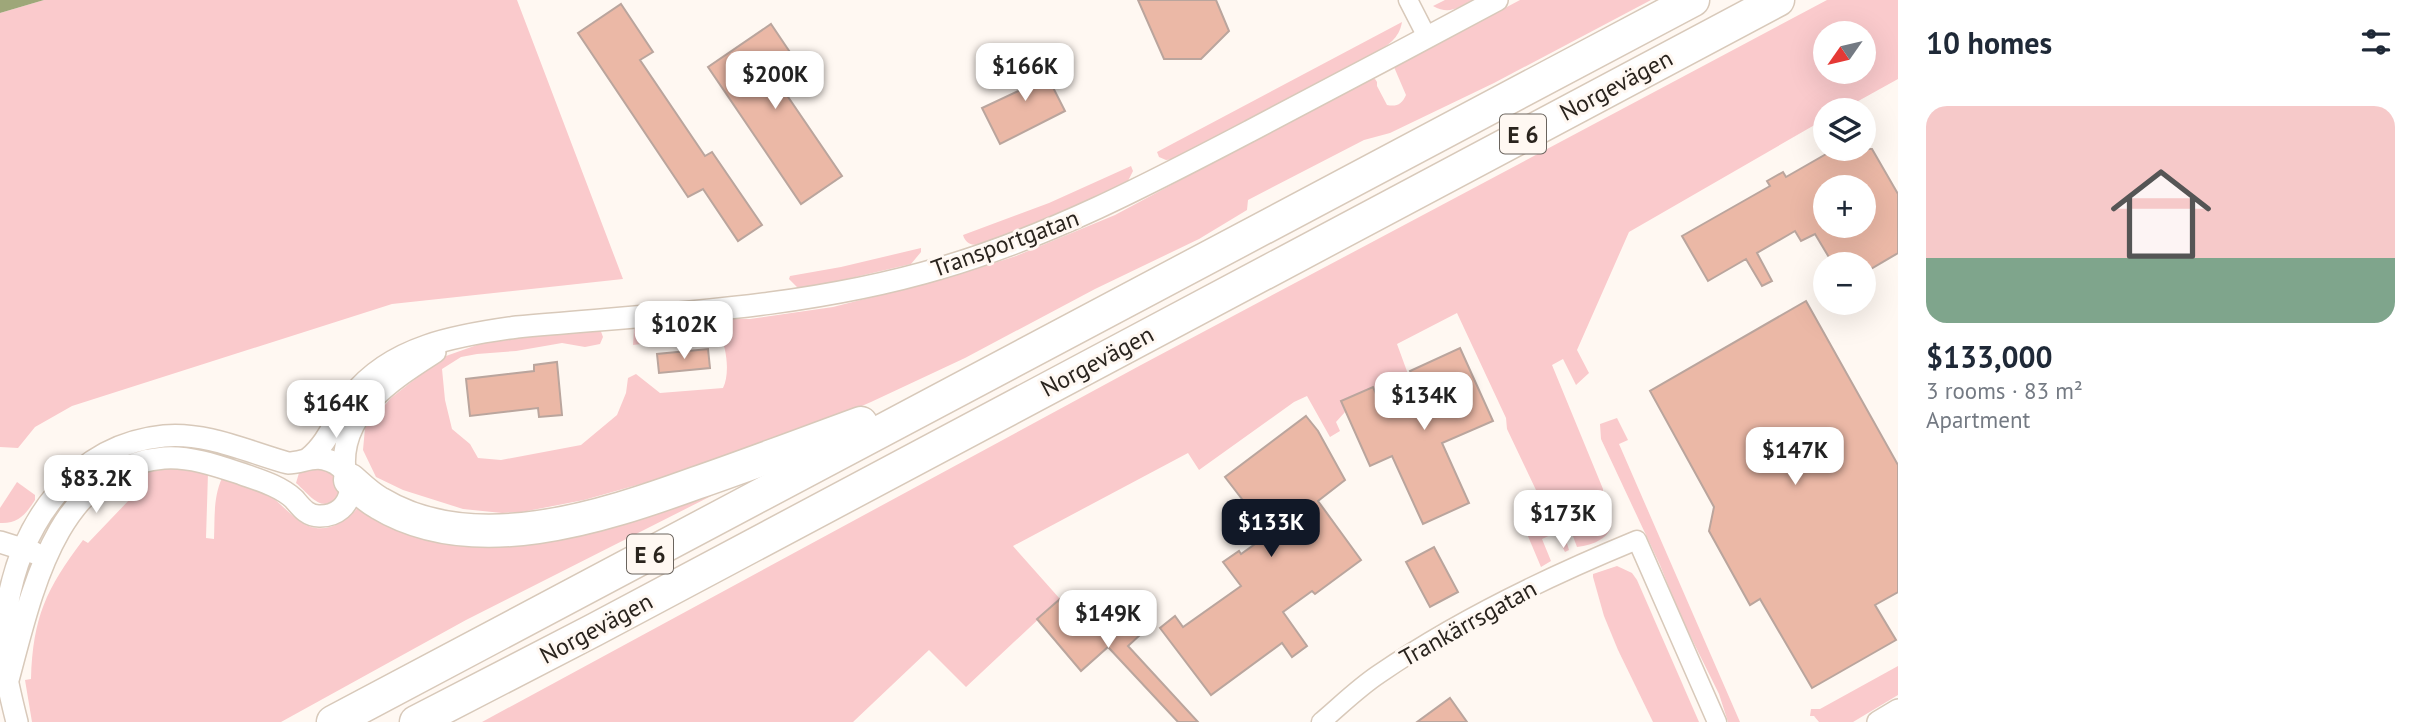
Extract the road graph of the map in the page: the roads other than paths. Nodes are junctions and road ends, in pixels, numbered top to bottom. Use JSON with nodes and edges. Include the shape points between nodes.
{"nodes":[{"id":1,"x":1408,"y":0,"type":"edge"},
{"id":2,"x":1497,"y":0,"type":"edge"},
{"id":3,"x":1693,"y":0,"type":"edge"},
{"id":4,"x":1778,"y":0,"type":"edge"},
{"id":5,"x":1427,"y":37,"type":"junction"},
{"id":6,"x":465,"y":336,"type":"junction"},
{"id":7,"x":967,"y":384,"type":"junction"},
{"id":8,"x":309,"y":458,"type":"junction"},
{"id":9,"x":348,"y":475,"type":"junction"},
{"id":10,"x":0,"y":542,"type":"edge"},
{"id":11,"x":12,"y":559,"type":"edge"},
{"id":12,"x":42,"y":565,"type":"junction"},
{"id":13,"x":594,"y":630,"type":"junction"},
{"id":14,"x":8,"y":680,"type":"junction"},
{"id":15,"x":1898,"y":710,"type":"edge"},
{"id":16,"x":18,"y":722,"type":"edge"},
{"id":17,"x":333,"y":722,"type":"edge"},
{"id":18,"x":415,"y":722,"type":"edge"},
{"id":19,"x":456,"y":722,"type":"edge"},
{"id":20,"x":1321,"y":722,"type":"edge"},
{"id":21,"x":1717,"y":722,"type":"edge"},
{"id":22,"x":1878,"y":722,"type":"edge"}],
"edges":[{"from":1,"to":5,"type":"street"},
{"from":2,"to":5,"type":"street","name":"Transportgatan"},
{"from":3,"to":7,"type":"highway","name":"Norgevägen","number":"E 6"},
{"from":4,"to":13,"type":"highway","name":"Norgevägen","number":"E 6"},
{"from":5,"to":6,"type":"street","name":"Transportgatan","via":[[1123,197],[1041,234],[965,261],[856,289],[776,303]]},
{"from":6,"to":8,"type":"street","name":"Transportgatan","via":[[432,343],[378,372],[355,392]]},
{"from":6,"to":9,"type":"street","name":"Transportgatan","via":[[412,368],[367,405],[351,426],[345,445]]},
{"from":7,"to":9,"type":"highway","via":[[660,496],[534,528],[470,530],[422,521],[378,503]]},
{"from":7,"to":17,"type":"highway","name":"Norgevägen","number":"E 6"},
{"from":8,"to":9,"type":"street","via":[[326,459]]},
{"from":8,"to":11,"type":"street","via":[[288,463],[187,436],[142,439],[117,447],[54,495]]},
{"from":9,"to":12,"type":"street","name":"Transportgatan","via":[[348,500],[321,517],[310,514],[274,486],[219,467],[164,458],[122,468],[84,495]]},
{"from":10,"to":11,"type":"street"},
{"from":11,"to":12,"type":"street"},
{"from":11,"to":14,"type":"street","via":[[2,633]]},
{"from":12,"to":14,"type":"street"},
{"from":13,"to":18,"type":"highway","name":"Norgevägen","number":"E 6"},
{"from":13,"to":19,"type":"highway"},
{"from":14,"to":16,"type":"street"},
{"from":15,"to":22,"type":"street"},
{"from":20,"to":21,"type":"street","name":"Trankärrsgatan","via":[[1377,675],[1466,620],[1637,540]]}]}
